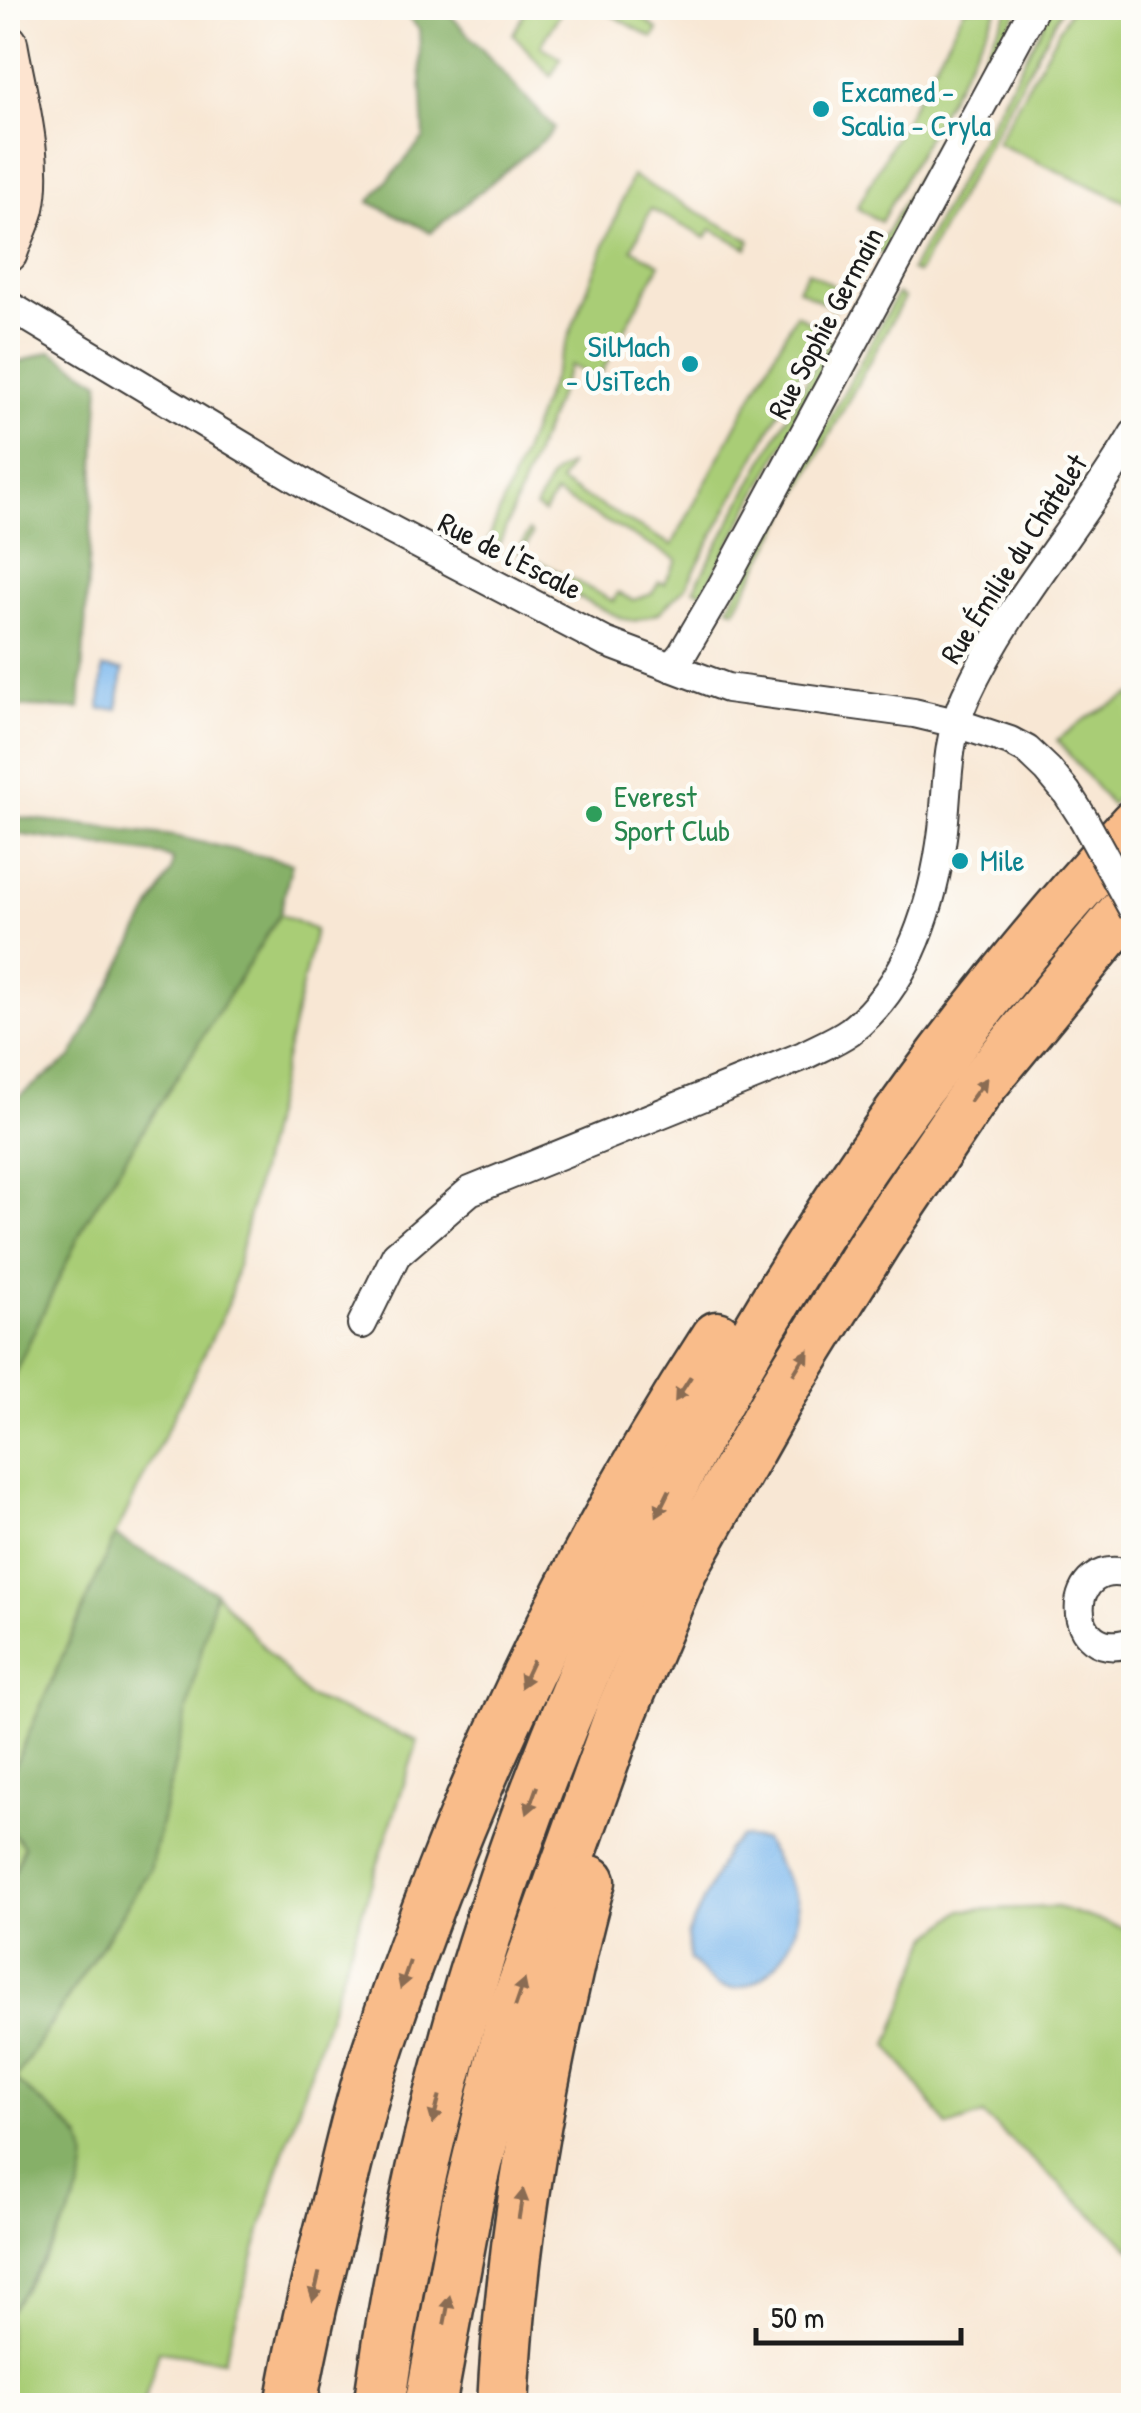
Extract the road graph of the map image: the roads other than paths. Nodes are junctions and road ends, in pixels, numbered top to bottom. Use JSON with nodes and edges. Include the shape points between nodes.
{"nodes":[{"id":1,"x":1034,"y":8,"type":"edge"},
{"id":2,"x":8,"y":43,"type":"edge"},
{"id":3,"x":8,"y":253,"type":"edge"},
{"id":4,"x":8,"y":305,"type":"edge"},
{"id":5,"x":1134,"y":434,"type":"edge"},
{"id":6,"x":671,"y":667,"type":"junction"},
{"id":7,"x":956,"y":723,"type":"junction"},
{"id":8,"x":1134,"y":825,"type":"edge"},
{"id":9,"x":1134,"y":900,"type":"edge"},
{"id":10,"x":1134,"y":911,"type":"edge"},
{"id":11,"x":873,"y":1149,"type":"junction"},
{"id":12,"x":362,"y":1324,"type":"dead end"},
{"id":13,"x":732,"y":1476,"type":"junction"},
{"id":14,"x":1134,"y":1576,"type":"edge"},
{"id":15,"x":1134,"y":1641,"type":"edge"},
{"id":16,"x":291,"y":2406,"type":"edge"},
{"id":17,"x":380,"y":2406,"type":"edge"},
{"id":18,"x":430,"y":2406,"type":"edge"},
{"id":19,"x":502,"y":2406,"type":"edge"}],
"edges":[{"from":1,"to":6,"type":"street","name":"Rue Sophie Germain","via":[[722,586]]},
{"from":2,"to":3,"type":"street","via":[[27,160],[25,208]]},
{"from":4,"to":6,"type":"street","name":"Rue de l'Escale","via":[[336,501],[605,642]]},
{"from":5,"to":7,"type":"street","name":"Rue Émilie du Châtelet","via":[[1020,602]]},
{"from":6,"to":7,"type":"street","name":"Rue de l'Escale","via":[[727,688]]},
{"from":7,"to":10,"type":"street","name":"Rue de l'Escale","bridge":true,"via":[[1027,750],[1068,793]]},
{"from":7,"to":12,"type":"street","name":"Rue Émilie du Châtelet","via":[[943,832],[922,925],[893,985],[850,1031],[470,1191],[396,1255]]},
{"from":8,"to":11,"type":"highway","via":[[945,1048]]},
{"from":13,"to":9,"type":"highway","one_way":true,"via":[[876,1240],[979,1088]]},
{"from":11,"to":16,"type":"highway","one_way":true,"via":[[749,1288],[666,1415],[591,1546],[506,1718],[428,1908],[369,2077]]},
{"from":11,"to":17,"type":"highway","one_way":true,"via":[[709,1414],[567,1708],[456,2028],[405,2248]]},
{"from":18,"to":13,"type":"highway","one_way":true,"via":[[467,2205],[513,2013],[621,1713],[682,1569]]},
{"from":19,"to":13,"type":"highway","one_way":true,"via":[[520,2203],[586,1893]]},
{"from":14,"to":15,"type":"street","via":[[1112,1571],[1090,1580],[1078,1613],[1098,1641]]}]}
